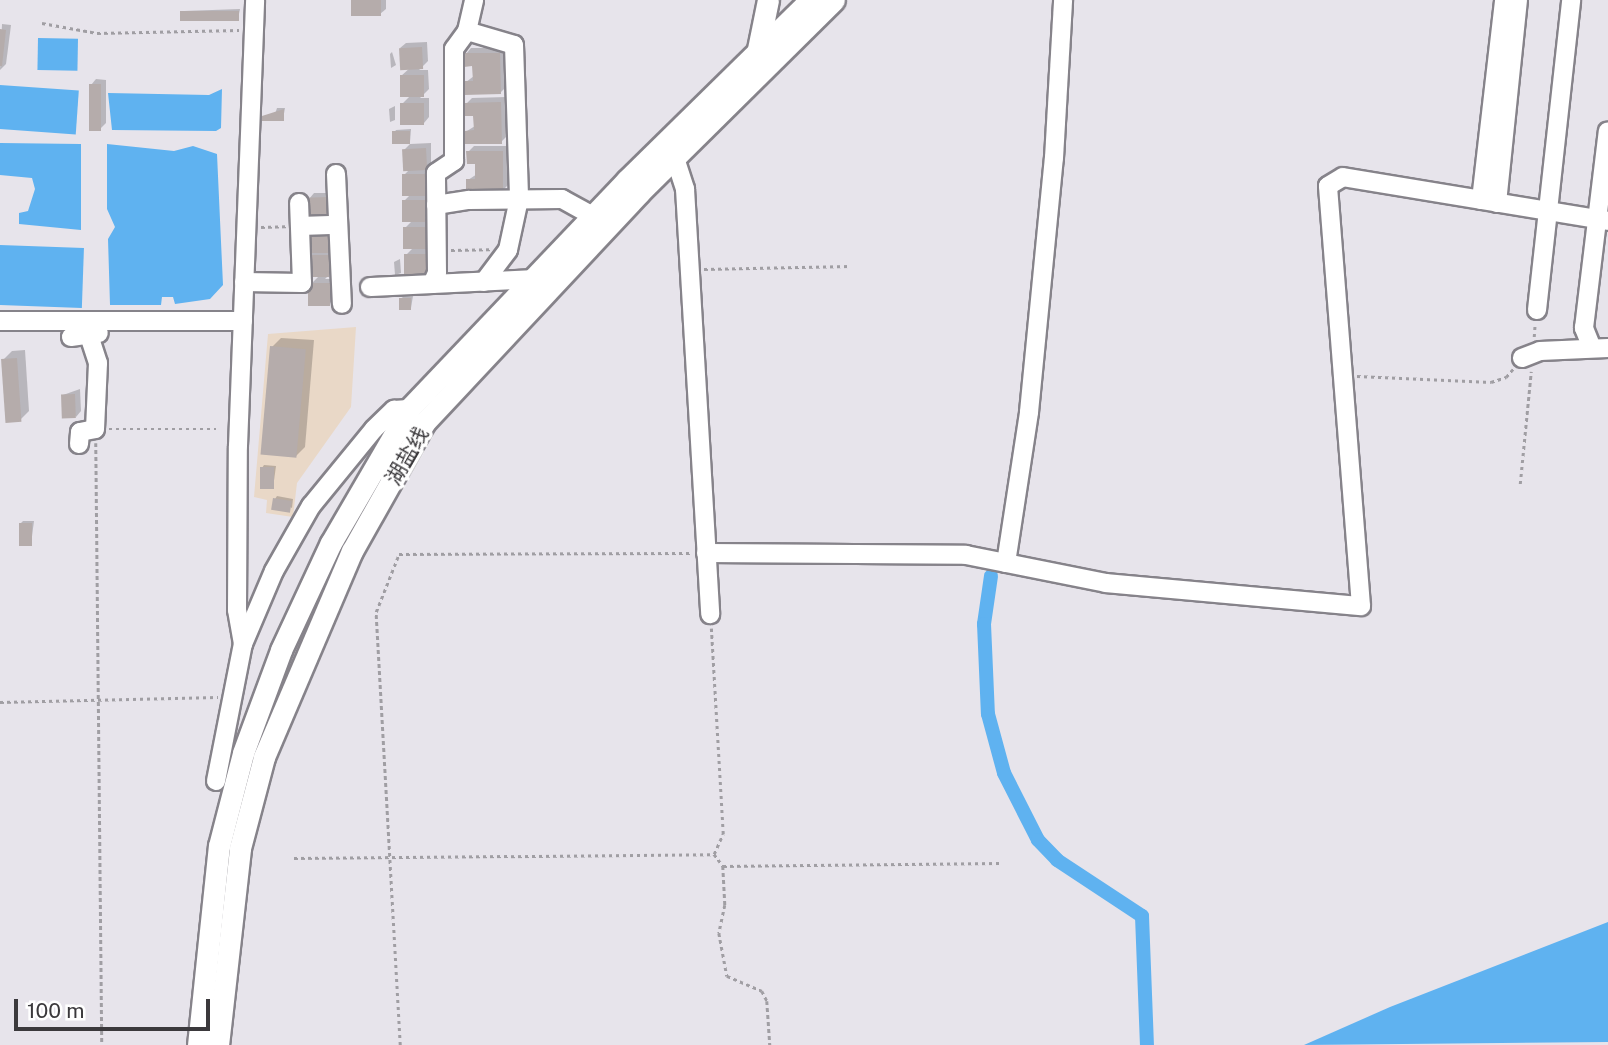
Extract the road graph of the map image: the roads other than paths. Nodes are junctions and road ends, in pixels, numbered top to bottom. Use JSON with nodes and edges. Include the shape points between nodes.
{"nodes":[{"id":1,"x":255,"y":0,"type":"edge"},
{"id":2,"x":474,"y":0,"type":"edge"},
{"id":3,"x":768,"y":0,"type":"edge"},
{"id":4,"x":810,"y":0,"type":"edge"},
{"id":5,"x":835,"y":0,"type":"edge"},
{"id":6,"x":1063,"y":0,"type":"edge"},
{"id":7,"x":1504,"y":0,"type":"edge"},
{"id":8,"x":1518,"y":0,"type":"edge"},
{"id":9,"x":1571,"y":0,"type":"edge"},
{"id":10,"x":467,"y":31,"type":"junction"},
{"id":11,"x":758,"y":52,"type":"junction"},
{"id":12,"x":1608,"y":131,"type":"edge"},
{"id":13,"x":675,"y":158,"type":"junction"},
{"id":14,"x":335,"y":174,"type":"dead end"},
{"id":15,"x":519,"y":199,"type":"junction"},
{"id":16,"x":1489,"y":201,"type":"junction"},
{"id":17,"x":299,"y":203,"type":"dead end"},
{"id":18,"x":436,"y":205,"type":"junction"},
{"id":19,"x":1547,"y":211,"type":"junction"},
{"id":20,"x":593,"y":216,"type":"junction"},
{"id":21,"x":1603,"y":220,"type":"edge"},
{"id":22,"x":338,"y":225,"type":"junction"},
{"id":23,"x":300,"y":226,"type":"junction"},
{"id":24,"x":532,"y":279,"type":"junction"},
{"id":25,"x":244,"y":282,"type":"junction"},
{"id":26,"x":484,"y":282,"type":"junction"},
{"id":27,"x":432,"y":284,"type":"junction"},
{"id":28,"x":369,"y":287,"type":"dead end"},
{"id":29,"x":342,"y":304,"type":"dead end"},
{"id":30,"x":1536,"y":310,"type":"road end"},
{"id":31,"x":0,"y":321,"type":"edge"},
{"id":32,"x":243,"y":321,"type":"junction"},
{"id":33,"x":107,"y":323,"type":"junction"},
{"id":34,"x":1600,"y":348,"type":"edge"},
{"id":35,"x":1527,"y":356,"type":"road end"},
{"id":36,"x":409,"y":409,"type":"junction"},
{"id":37,"x":79,"y":444,"type":"dead end"},
{"id":38,"x":706,"y":553,"type":"junction"},
{"id":39,"x":1006,"y":563,"type":"junction"},
{"id":40,"x":710,"y":614,"type":"road end"},
{"id":41,"x":243,"y":645,"type":"junction"},
{"id":42,"x":216,"y":781,"type":"dead end"},
{"id":43,"x":198,"y":1045,"type":"edge"},
{"id":44,"x":218,"y":1045,"type":"edge"}],
"edges":[{"from":1,"to":25,"type":"street"},
{"from":2,"to":10,"type":"street"},
{"from":3,"to":11,"type":"main road"},
{"from":4,"to":11,"type":"main road","name":"湖盐线"},
{"from":5,"to":13,"type":"main road","name":"湖盐线"},
{"from":6,"to":39,"type":"street","via":[[1054,158],[1029,412]]},
{"from":7,"to":16,"type":"street"},
{"from":8,"to":16,"type":"street"},
{"from":9,"to":19,"type":"street"},
{"from":10,"to":15,"type":"street","via":[[514,45]]},
{"from":10,"to":18,"type":"street","via":[[453,49],[454,161],[436,173]]},
{"from":11,"to":20,"type":"main road","name":"湖盐线"},
{"from":12,"to":21,"type":"street"},
{"from":13,"to":38,"type":"street","via":[[685,189],[697,271]]},
{"from":13,"to":44,"type":"main road","name":"湖盐线","via":[[424,423],[352,551],[264,757],[240,848]]},
{"from":14,"to":22,"type":"street"},
{"from":15,"to":18,"type":"street"},
{"from":15,"to":20,"type":"street","via":[[562,199]]},
{"from":15,"to":26,"type":"street","via":[[508,250]]},
{"from":16,"to":19,"type":"street"},
{"from":16,"to":39,"type":"street","via":[[1343,177],[1334,180],[1326,197],[1361,606],[1161,590]]},
{"from":17,"to":23,"type":"street"},
{"from":18,"to":27,"type":"street"},
{"from":19,"to":21,"type":"street"},
{"from":19,"to":30,"type":"street"},
{"from":20,"to":24,"type":"main road","name":"湖盐线"},
{"from":21,"to":34,"type":"street","via":[[1584,328]]},
{"from":22,"to":23,"type":"street"},
{"from":22,"to":29,"type":"street"},
{"from":23,"to":25,"type":"street","via":[[302,283]]},
{"from":24,"to":26,"type":"street"},
{"from":24,"to":36,"type":"main road","name":"湖盐线"},
{"from":25,"to":32,"type":"street"},
{"from":26,"to":27,"type":"street"},
{"from":27,"to":28,"type":"street"},
{"from":31,"to":33,"type":"street"},
{"from":32,"to":33,"type":"street"},
{"from":32,"to":41,"type":"street","via":[[237,610]]},
{"from":33,"to":37,"type":"street","via":[[102,332],[80,337],[98,363],[95,429],[80,432]]},
{"from":34,"to":35,"type":"street"},
{"from":36,"to":41,"type":"street","via":[[394,410],[311,506],[274,571]]},
{"from":36,"to":43,"type":"main road","name":"湖盐线","via":[[331,543],[281,650],[243,753],[219,846]]},
{"from":38,"to":39,"type":"street","via":[[966,555]]},
{"from":38,"to":40,"type":"street"},
{"from":41,"to":42,"type":"street"}]}
